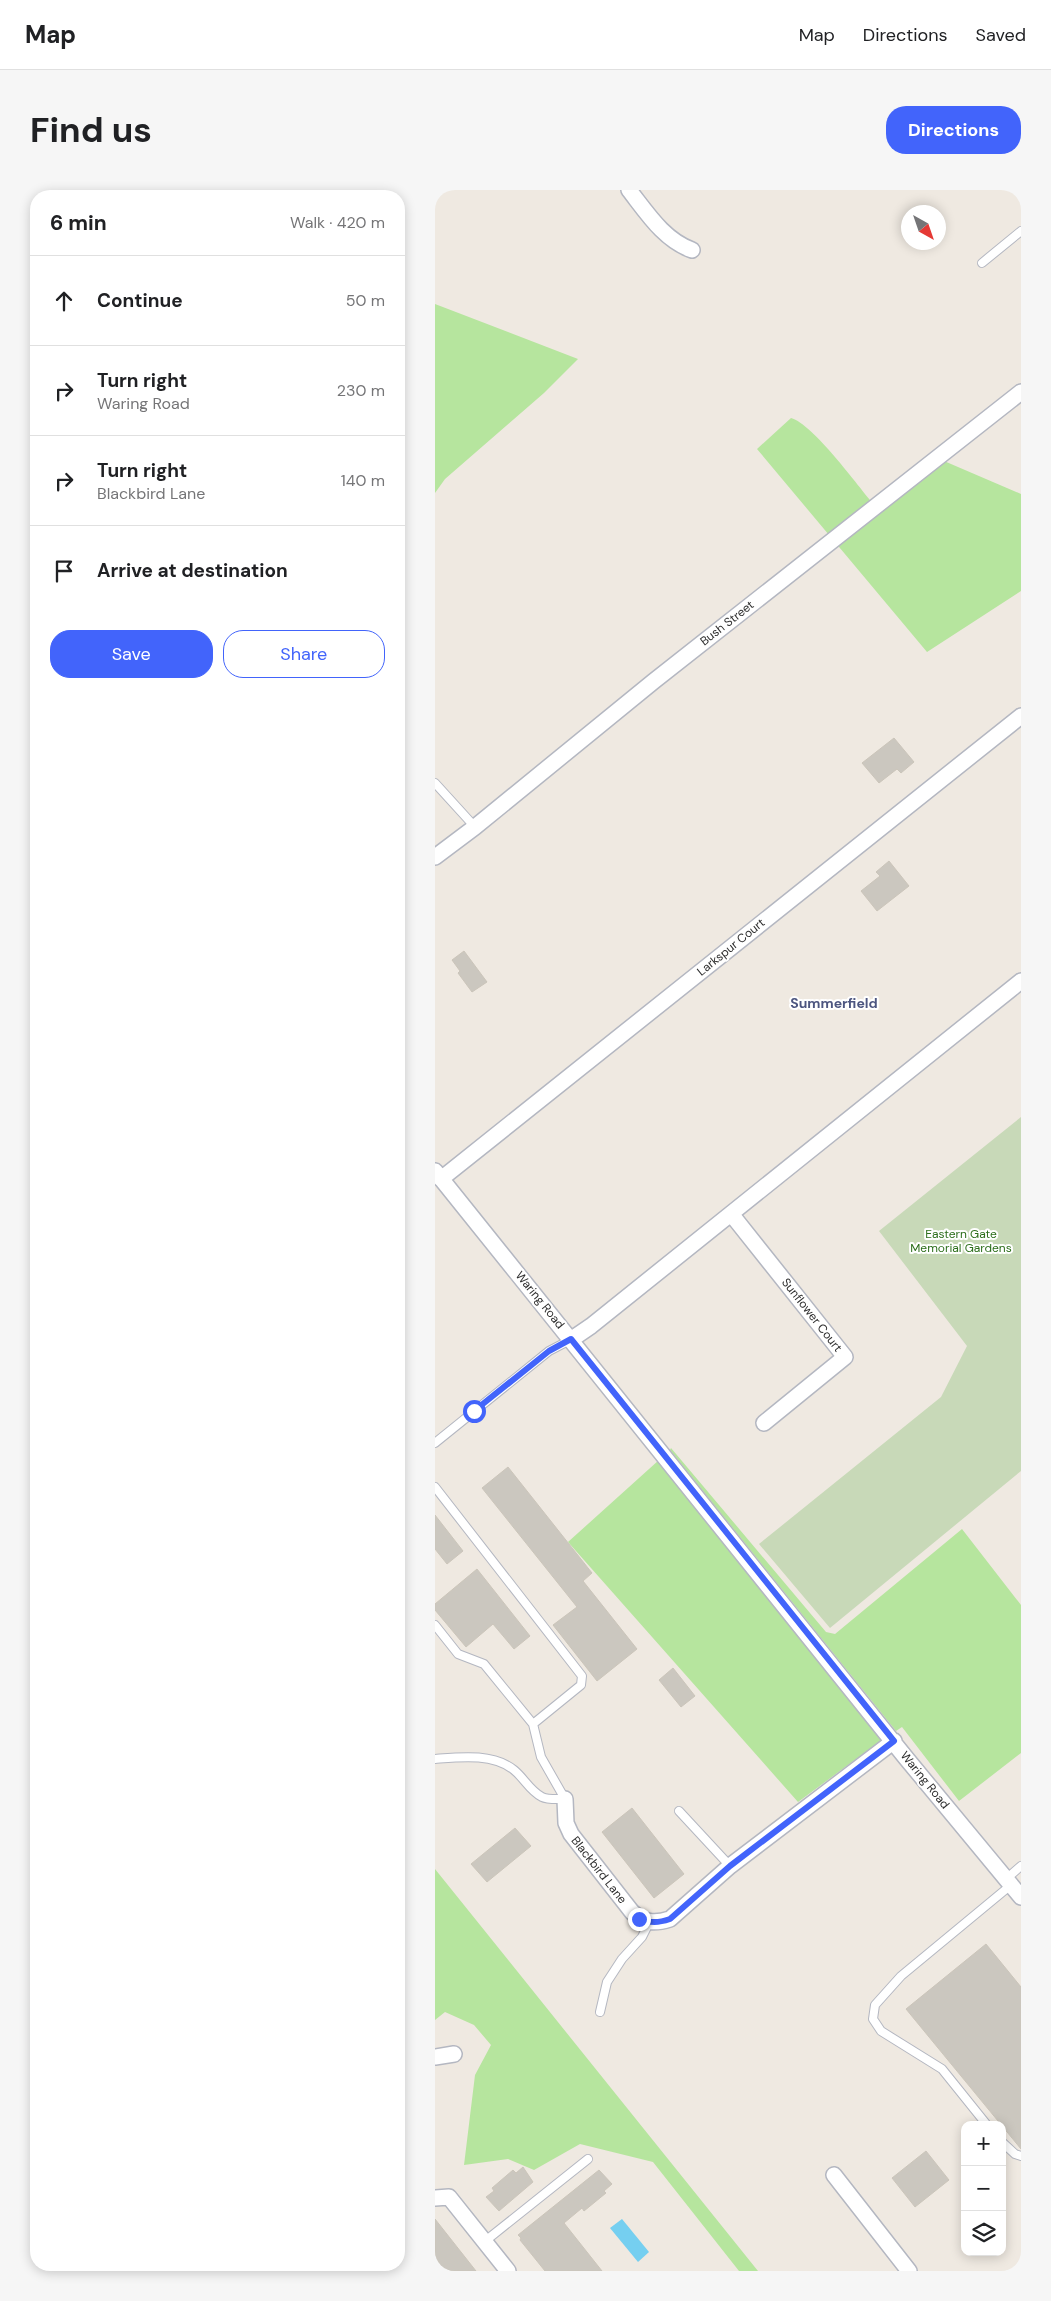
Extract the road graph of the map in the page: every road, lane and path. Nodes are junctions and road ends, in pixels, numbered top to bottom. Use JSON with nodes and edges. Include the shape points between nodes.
{"nodes":[{"id":1,"x":629,"y":190,"type":"edge"},
{"id":2,"x":1021,"y":231,"type":"edge"},
{"id":3,"x":692,"y":250,"type":"dead end"},
{"id":4,"x":982,"y":262,"type":"dead end"},
{"id":5,"x":1021,"y":392,"type":"edge"},
{"id":6,"x":1021,"y":716,"type":"edge"},
{"id":7,"x":435,"y":783,"type":"edge"},
{"id":8,"x":475,"y":827,"type":"junction"},
{"id":9,"x":435,"y":857,"type":"edge"},
{"id":10,"x":1021,"y":981,"type":"edge"},
{"id":11,"x":438,"y":1175,"type":"edge"},
{"id":12,"x":732,"y":1215,"type":"junction"},
{"id":13,"x":571,"y":1339,"type":"junction"},
{"id":14,"x":764,"y":1423,"type":"dead end"},
{"id":15,"x":435,"y":1443,"type":"edge"},
{"id":16,"x":435,"y":1487,"type":"edge"},
{"id":17,"x":435,"y":1625,"type":"edge"},
{"id":18,"x":533,"y":1724,"type":"junction"},
{"id":19,"x":894,"y":1741,"type":"junction"},
{"id":20,"x":435,"y":1759,"type":"edge"},
{"id":21,"x":565,"y":1799,"type":"junction"},
{"id":22,"x":679,"y":1811,"type":"dead end"},
{"id":23,"x":730,"y":1866,"type":"junction"},
{"id":24,"x":1021,"y":1866,"type":"edge"},
{"id":25,"x":1009,"y":1882,"type":"junction"},
{"id":26,"x":1021,"y":1897,"type":"edge"},
{"id":27,"x":649,"y":1923,"type":"junction"},
{"id":28,"x":601,"y":2012,"type":"dead end"},
{"id":29,"x":454,"y":2054,"type":"dead end"},
{"id":30,"x":435,"y":2057,"type":"edge"},
{"id":31,"x":984,"y":2121,"type":"edge"},
{"id":32,"x":1006,"y":2146,"type":"edge"},
{"id":33,"x":1021,"y":2156,"type":"edge"},
{"id":34,"x":588,"y":2159,"type":"dead end"},
{"id":35,"x":834,"y":2175,"type":"dead end"},
{"id":36,"x":435,"y":2198,"type":"edge"},
{"id":37,"x":484,"y":2242,"type":"junction"},
{"id":38,"x":508,"y":2271,"type":"edge"},
{"id":39,"x":909,"y":2271,"type":"edge"}],
"edges":[{"from":1,"to":3,"type":"street","via":[[669,238]]},
{"from":2,"to":4,"type":"lane"},
{"from":5,"to":8,"type":"street","name":"Bush Street","via":[[654,680]]},
{"from":6,"to":11,"type":"street","name":"Larkspur Court"},
{"from":7,"to":8,"type":"lane"},
{"from":8,"to":9,"type":"street","name":"Bush Street"},
{"from":10,"to":12,"type":"street"},
{"from":11,"to":13,"type":"street","name":"Waring Road"},
{"from":12,"to":13,"type":"street"},
{"from":12,"to":14,"type":"street","name":"Sunflower Court","via":[[845,1357]]},
{"from":13,"to":15,"type":"lane","via":[[549,1351]]},
{"from":13,"to":19,"type":"street","name":"Waring Road"},
{"from":16,"to":18,"type":"lane","via":[[582,1676],[581,1685]]},
{"from":17,"to":18,"type":"lane","via":[[458,1654],[484,1664]]},
{"from":18,"to":21,"type":"lane","via":[[541,1757]]},
{"from":19,"to":23,"type":"street"},
{"from":19,"to":25,"type":"street","name":"Waring Road"},
{"from":20,"to":21,"type":"lane","via":[[472,1757],[499,1762],[513,1770],[543,1798]]},
{"from":21,"to":27,"type":"street","name":"Blackbird Lane","via":[[566,1822],[571,1834],[631,1912]]},
{"from":22,"to":23,"type":"lane"},
{"from":23,"to":27,"type":"street","via":[[670,1919]]},
{"from":24,"to":25,"type":"lane"},
{"from":25,"to":26,"type":"street","name":"Waring Road"},
{"from":25,"to":31,"type":"lane","via":[[901,1976],[875,2005],[873,2019],[881,2031],[942,2069]]},
{"from":27,"to":28,"type":"lane","via":[[643,1937],[622,1959],[607,1982]]},
{"from":29,"to":30,"type":"street"},
{"from":32,"to":33,"type":"lane"},
{"from":34,"to":37,"type":"lane"},
{"from":35,"to":39,"type":"street"},
{"from":36,"to":37,"type":"street","via":[[449,2197]]},
{"from":37,"to":38,"type":"street"}]}
